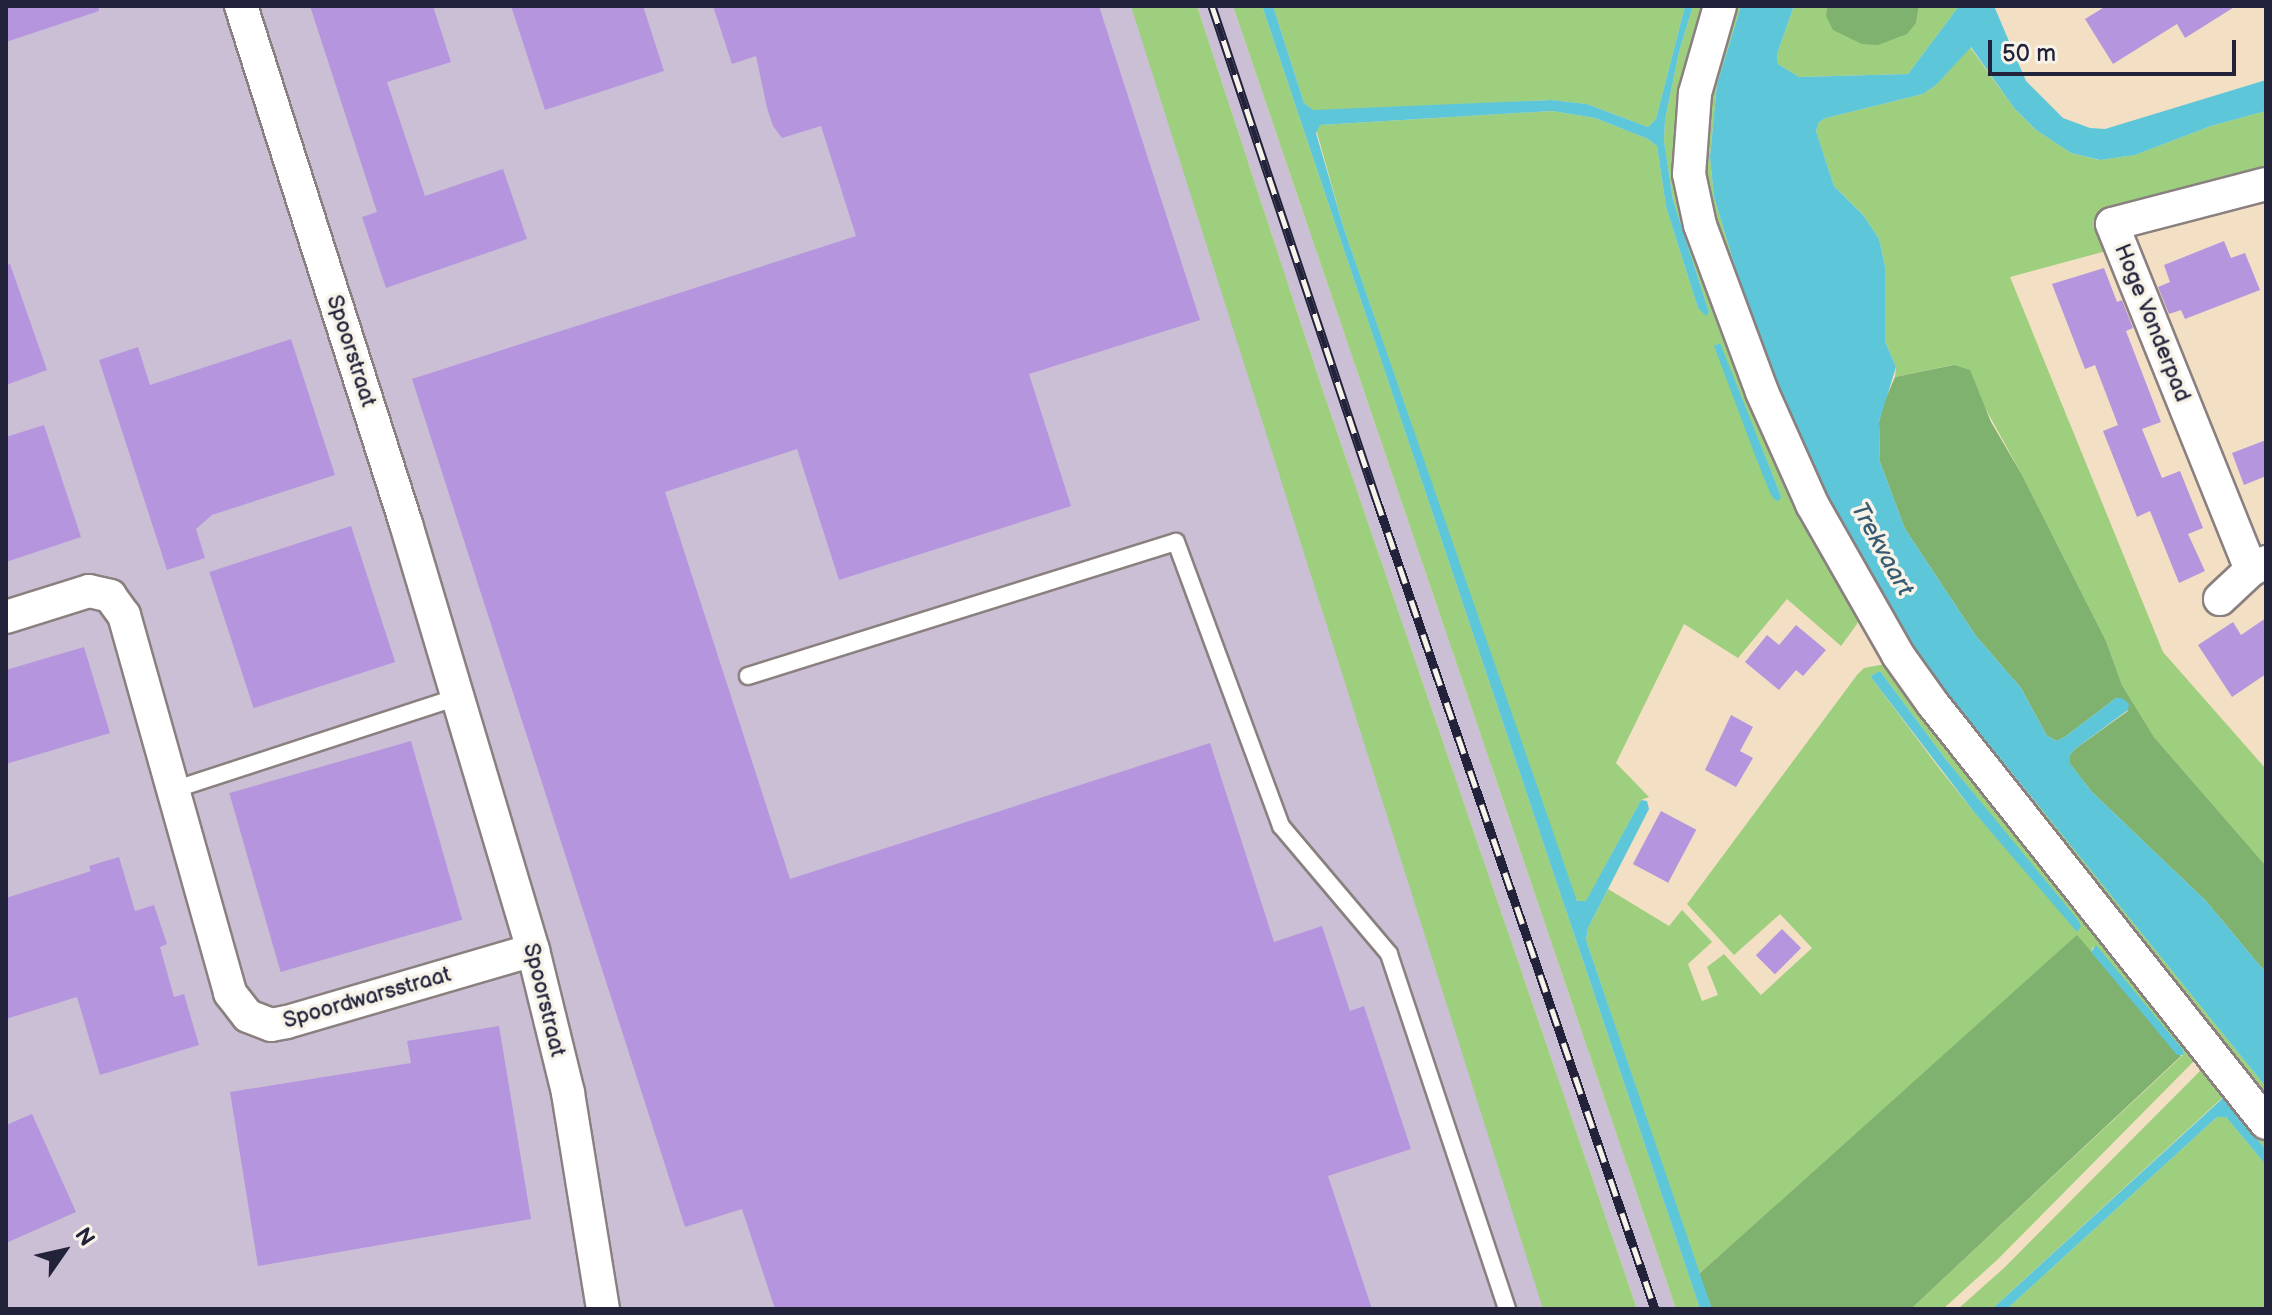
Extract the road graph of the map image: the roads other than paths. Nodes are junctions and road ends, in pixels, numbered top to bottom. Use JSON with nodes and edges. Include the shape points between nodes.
{"nodes":[{"id":1,"x":241,"y":6,"type":"edge"},
{"id":2,"x":1720,"y":6,"type":"edge"},
{"id":3,"x":2266,"y":184,"type":"edge"},
{"id":4,"x":2258,"y":566,"type":"edge"},
{"id":5,"x":2220,"y":599,"type":"dead end"},
{"id":6,"x":6,"y":617,"type":"edge"},
{"id":7,"x":748,"y":676,"type":"dead end"},
{"id":8,"x":458,"y":697,"type":"junction"},
{"id":9,"x":173,"y":790,"type":"junction"},
{"id":10,"x":533,"y":950,"type":"junction"},
{"id":11,"x":2266,"y":1123,"type":"edge"},
{"id":12,"x":603,"y":1309,"type":"edge"},
{"id":13,"x":1507,"y":1309,"type":"edge"}],
"edges":[{"from":1,"to":8,"type":"street","name":"Spoorstraat"},
{"from":2,"to":11,"type":"street","via":[[1695,93],[1689,174],[1700,225],[1757,378],[1812,504],[1898,655],[1933,704]]},
{"from":3,"to":4,"type":"street","name":"Hoge Vonderpad","via":[[2112,224]]},
{"from":4,"to":5,"type":"street","name":"Hoge Vonderpad"},
{"from":6,"to":9,"type":"street","name":"Spoordwarsstraat","via":[[89,591],[110,596],[124,615]]},
{"from":7,"to":13,"type":"lane","via":[[1176,542],[1281,826],[1389,954]]},
{"from":8,"to":9,"type":"lane"},
{"from":8,"to":10,"type":"street","name":"Spoorstraat"},
{"from":9,"to":10,"type":"street","name":"Spoordwarsstraat","via":[[230,993],[259,1023],[287,1022]]},
{"from":10,"to":12,"type":"street","name":"Spoorstraat","via":[[568,1093]]}]}
